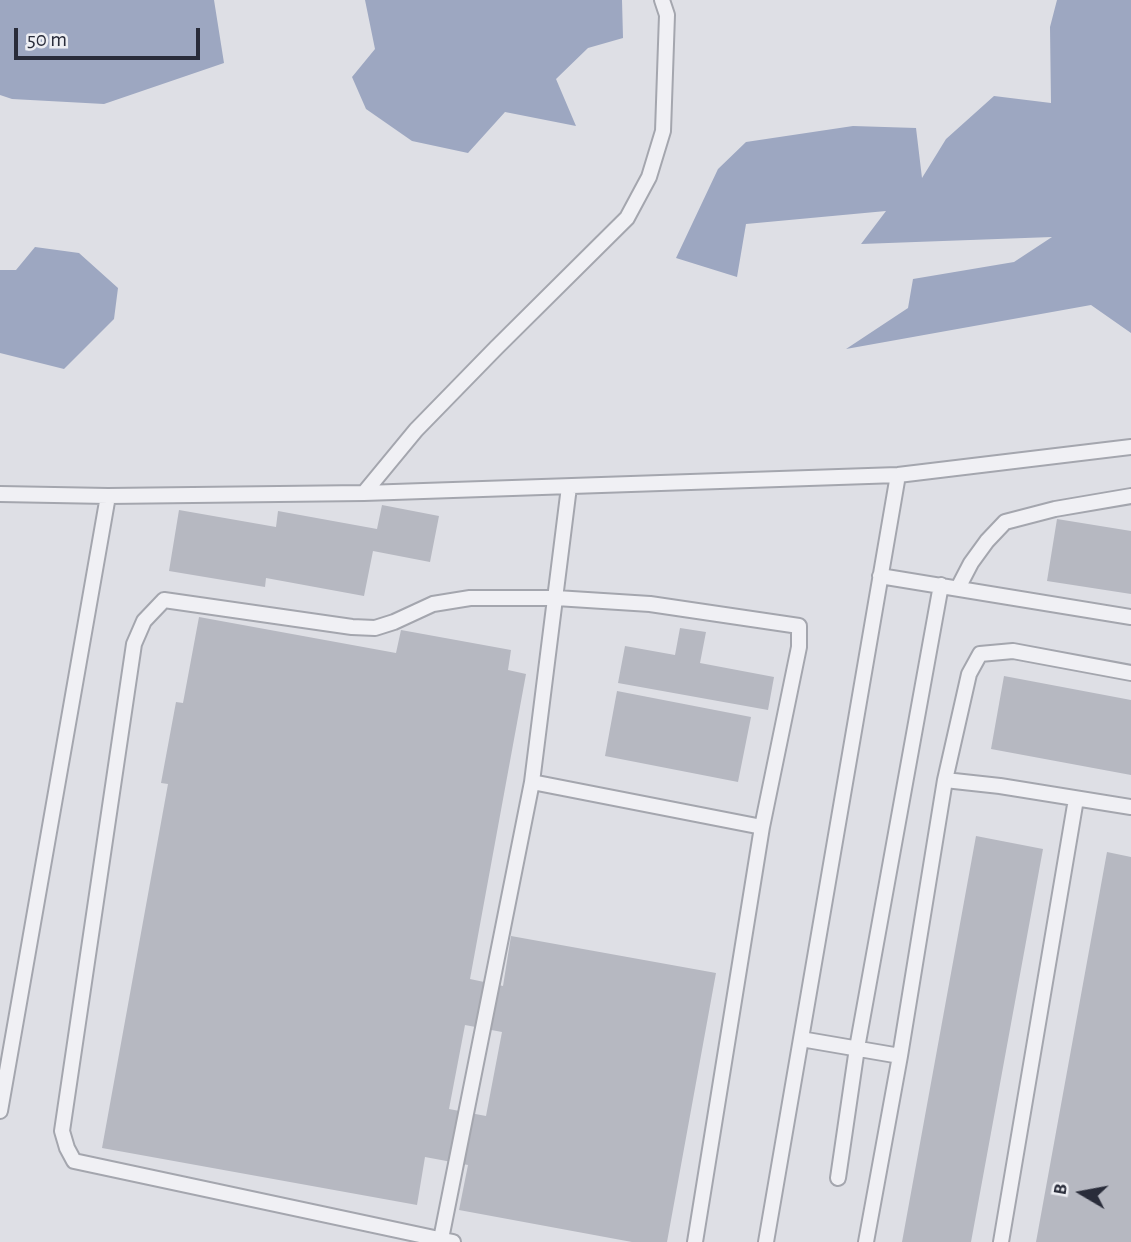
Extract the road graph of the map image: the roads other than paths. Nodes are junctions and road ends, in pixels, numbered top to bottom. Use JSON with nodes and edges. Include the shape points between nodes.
{"nodes":[{"id":1,"x":662,"y":0,"type":"edge"},
{"id":2,"x":1131,"y":447,"type":"edge"},
{"id":3,"x":898,"y":475,"type":"junction"},
{"id":4,"x":569,"y":487,"type":"junction"},
{"id":5,"x":364,"y":493,"type":"junction"},
{"id":6,"x":0,"y":494,"type":"edge"},
{"id":7,"x":108,"y":496,"type":"junction"},
{"id":8,"x":1131,"y":496,"type":"edge"},
{"id":9,"x":880,"y":576,"type":"junction"},
{"id":10,"x":941,"y":585,"type":"junction"},
{"id":11,"x":958,"y":589,"type":"junction"},
{"id":12,"x":556,"y":598,"type":"junction"},
{"id":13,"x":1131,"y":617,"type":"edge"},
{"id":14,"x":1131,"y":673,"type":"edge"},
{"id":15,"x":945,"y":780,"type":"junction"},
{"id":16,"x":532,"y":782,"type":"junction"},
{"id":17,"x":1076,"y":799,"type":"junction"},
{"id":18,"x":1131,"y":807,"type":"edge"},
{"id":19,"x":762,"y":827,"type":"junction"},
{"id":20,"x":801,"y":1039,"type":"junction"},
{"id":21,"x":857,"y":1048,"type":"junction"},
{"id":22,"x":900,"y":1056,"type":"junction"},
{"id":23,"x":0,"y":1111,"type":"edge"},
{"id":24,"x":838,"y":1178,"type":"dead end"},
{"id":25,"x":447,"y":1241,"type":"edge"},
{"id":26,"x":695,"y":1242,"type":"edge"},
{"id":27,"x":766,"y":1242,"type":"edge"},
{"id":28,"x":866,"y":1242,"type":"edge"},
{"id":29,"x":1001,"y":1242,"type":"edge"}],
"edges":[{"from":1,"to":5,"type":"lane","via":[[667,15],[663,131],[649,177],[627,218],[416,430]]},
{"from":2,"to":3,"type":"lane"},
{"from":3,"to":4,"type":"lane"},
{"from":3,"to":9,"type":"lane"},
{"from":4,"to":5,"type":"lane"},
{"from":4,"to":12,"type":"lane"},
{"from":5,"to":7,"type":"lane"},
{"from":6,"to":7,"type":"lane"},
{"from":7,"to":23,"type":"lane"},
{"from":8,"to":11,"type":"lane","via":[[1004,522],[971,563]]},
{"from":9,"to":10,"type":"lane"},
{"from":9,"to":20,"type":"lane"},
{"from":10,"to":11,"type":"lane"},
{"from":10,"to":21,"type":"lane"},
{"from":11,"to":13,"type":"lane"},
{"from":12,"to":16,"type":"lane"},
{"from":12,"to":19,"type":"lane","via":[[650,604],[799,626],[799,647]]},
{"from":12,"to":25,"type":"lane","via":[[470,598],[433,604],[375,628],[164,600],[144,621],[134,644],[62,1131],[66,1148],[74,1161]]},
{"from":14,"to":15,"type":"lane","via":[[1013,651],[980,654],[969,674]]},
{"from":15,"to":17,"type":"lane"},
{"from":15,"to":22,"type":"lane"},
{"from":16,"to":19,"type":"lane"},
{"from":16,"to":25,"type":"lane"},
{"from":17,"to":18,"type":"lane"},
{"from":17,"to":29,"type":"lane"},
{"from":19,"to":26,"type":"lane"},
{"from":20,"to":21,"type":"lane"},
{"from":20,"to":27,"type":"lane"},
{"from":21,"to":22,"type":"lane"},
{"from":21,"to":24,"type":"lane"},
{"from":22,"to":28,"type":"lane"}]}
